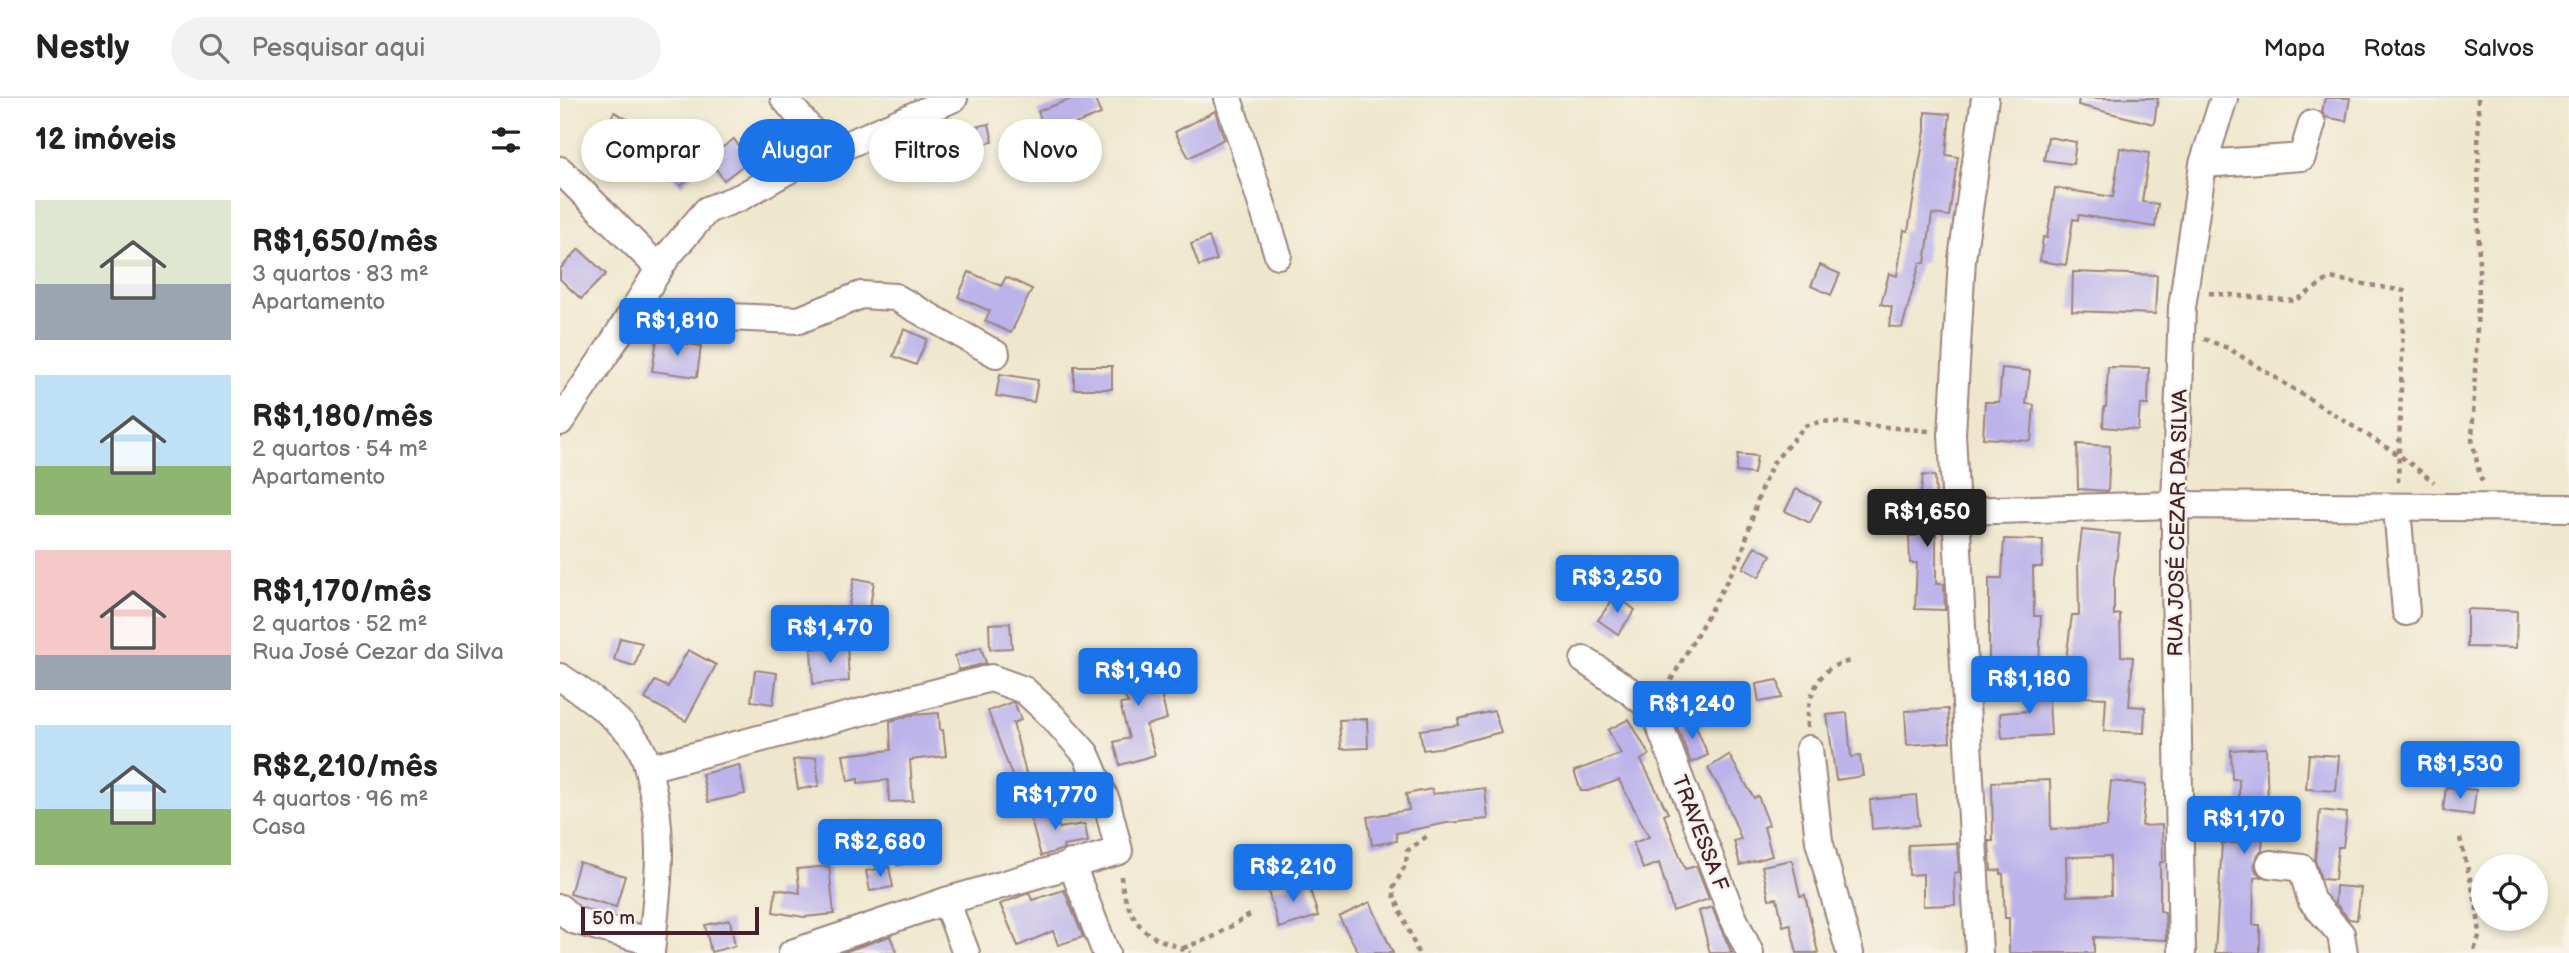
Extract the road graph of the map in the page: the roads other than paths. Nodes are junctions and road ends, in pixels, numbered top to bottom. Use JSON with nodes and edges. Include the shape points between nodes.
{"nodes":[{"id":1,"x":784,"y":98,"type":"edge"},
{"id":2,"x":954,"y":98,"type":"edge"},
{"id":3,"x":1228,"y":98,"type":"edge"},
{"id":4,"x":1985,"y":98,"type":"edge"},
{"id":5,"x":2224,"y":98,"type":"edge"},
{"id":6,"x":802,"y":119,"type":"edge"},
{"id":7,"x":2312,"y":124,"type":"dead end"},
{"id":8,"x":855,"y":141,"type":"edge"},
{"id":9,"x":2203,"y":164,"type":"junction"},
{"id":10,"x":560,"y":170,"type":"edge"},
{"id":11,"x":767,"y":182,"type":"edge"},
{"id":12,"x":1278,"y":255,"type":"dead end"},
{"id":13,"x":659,"y":268,"type":"junction"},
{"id":14,"x":632,"y":313,"type":"junction"},
{"id":15,"x":996,"y":354,"type":"dead end"},
{"id":16,"x":560,"y":422,"type":"edge"},
{"id":17,"x":2175,"y":505,"type":"junction"},
{"id":18,"x":2397,"y":508,"type":"junction"},
{"id":19,"x":2569,"y":508,"type":"edge"},
{"id":20,"x":1957,"y":510,"type":"junction"},
{"id":21,"x":2406,"y":612,"type":"dead end"},
{"id":22,"x":1584,"y":660,"type":"dead end"},
{"id":23,"x":560,"y":677,"type":"edge"},
{"id":24,"x":1809,"y":750,"type":"road end"},
{"id":25,"x":648,"y":768,"type":"junction"},
{"id":26,"x":1071,"y":863,"type":"junction"},
{"id":27,"x":2270,"y":864,"type":"dead end"},
{"id":28,"x":946,"y":901,"type":"junction"},
{"id":29,"x":560,"y":908,"type":"edge"},
{"id":30,"x":651,"y":947,"type":"edge"},
{"id":31,"x":792,"y":953,"type":"edge"},
{"id":32,"x":966,"y":953,"type":"edge"},
{"id":33,"x":1106,"y":953,"type":"edge"},
{"id":34,"x":1750,"y":953,"type":"edge"},
{"id":35,"x":1850,"y":953,"type":"edge"},
{"id":36,"x":1979,"y":953,"type":"edge"},
{"id":37,"x":2182,"y":953,"type":"edge"},
{"id":38,"x":2344,"y":953,"type":"edge"}],
"edges":[{"from":1,"to":6,"type":"street"},
{"from":2,"to":8,"type":"street"},
{"from":3,"to":12,"type":"street"},
{"from":4,"to":20,"type":"street","via":[[1962,259],[1952,434]]},
{"from":5,"to":9,"type":"street","name":"RUA JOSÉ CEZAR DA SILVA"},
{"from":7,"to":9,"type":"street","via":[[2302,157]]},
{"from":9,"to":17,"type":"street","name":"RUA JOSÉ CEZAR DA SILVA","via":[[2183,290]]},
{"from":10,"to":13,"type":"street"},
{"from":11,"to":13,"type":"street","via":[[707,210]]},
{"from":13,"to":14,"type":"street"},
{"from":14,"to":15,"type":"street","via":[[799,320],[861,295],[895,297]]},
{"from":14,"to":16,"type":"street"},
{"from":17,"to":18,"type":"street"},
{"from":17,"to":20,"type":"street"},
{"from":17,"to":37,"type":"street","name":"RUA JOSÉ CEZAR DA SILVA"},
{"from":18,"to":19,"type":"street"},
{"from":18,"to":21,"type":"street"},
{"from":20,"to":36,"type":"street"},
{"from":22,"to":34,"type":"street","name":"TRAVESSA F","via":[[1654,711]]},
{"from":23,"to":25,"type":"street","via":[[635,739]]},
{"from":24,"to":35,"type":"street","via":[[1819,841]]},
{"from":25,"to":26,"type":"street","via":[[991,678],[1024,690],[1086,754],[1107,803],[1119,850]]},
{"from":25,"to":30,"type":"street","via":[[661,847]]},
{"from":26,"to":28,"type":"street"},
{"from":26,"to":33,"type":"street"},
{"from":27,"to":38,"type":"street","via":[[2302,868],[2311,900],[2341,934]]},
{"from":28,"to":31,"type":"street"},
{"from":28,"to":32,"type":"street"},
{"from":29,"to":30,"type":"street","via":[[573,920]]}]}
